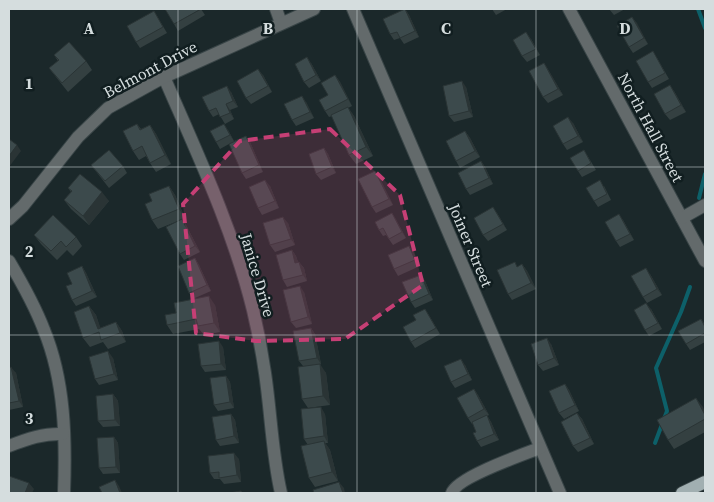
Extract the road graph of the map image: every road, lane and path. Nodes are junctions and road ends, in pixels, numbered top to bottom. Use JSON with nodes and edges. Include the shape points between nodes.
{"nodes":[{"id":1,"x":276,"y":9,"type":"edge"},
{"id":2,"x":314,"y":9,"type":"edge"},
{"id":3,"x":353,"y":9,"type":"edge"},
{"id":4,"x":569,"y":9,"type":"edge"},
{"id":5,"x":282,"y":23,"type":"junction"},
{"id":6,"x":164,"y":77,"type":"junction"},
{"id":7,"x":705,"y":205,"type":"edge"},
{"id":8,"x":682,"y":218,"type":"junction"},
{"id":9,"x":9,"y":219,"type":"edge"},
{"id":10,"x":9,"y":261,"type":"edge"},
{"id":11,"x":705,"y":261,"type":"edge"},
{"id":12,"x":64,"y":434,"type":"junction"},
{"id":13,"x":9,"y":446,"type":"edge"},
{"id":14,"x":540,"y":448,"type":"junction"},
{"id":15,"x":705,"y":482,"type":"edge"},
{"id":16,"x":64,"y":493,"type":"edge"},
{"id":17,"x":281,"y":493,"type":"edge"},
{"id":18,"x":452,"y":493,"type":"edge"},
{"id":19,"x":560,"y":493,"type":"edge"},
{"id":20,"x":682,"y":493,"type":"edge"}],
"edges":[{"from":1,"to":5,"type":"street"},
{"from":2,"to":5,"type":"street","name":"Belmont Drive"},
{"from":3,"to":14,"type":"street","name":"Joiner Street"},
{"from":4,"to":8,"type":"street","name":"North Hall Street"},
{"from":5,"to":6,"type":"street","name":"Belmont Drive"},
{"from":6,"to":9,"type":"street","name":"Belmont Drive","via":[[108,108],[78,137]]},
{"from":6,"to":17,"type":"street","name":"Janice Drive","via":[[216,195],[253,310]]},
{"from":7,"to":8,"type":"street"},
{"from":8,"to":11,"type":"street","name":"North Hall Street"},
{"from":10,"to":12,"type":"street","via":[[45,331],[62,398]]},
{"from":12,"to":13,"type":"street","via":[[50,433]]},
{"from":12,"to":16,"type":"street"},
{"from":14,"to":18,"type":"street","via":[[498,463],[463,482]]},
{"from":14,"to":19,"type":"street","name":"Joiner Street"},
{"from":15,"to":20,"type":"main road"}]}
